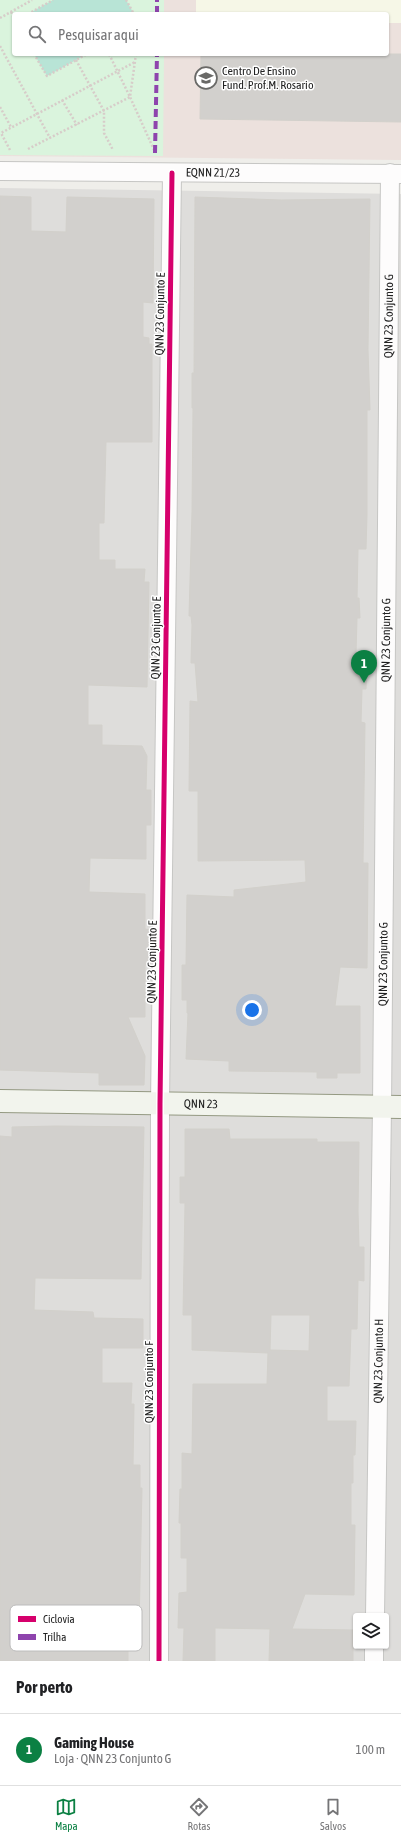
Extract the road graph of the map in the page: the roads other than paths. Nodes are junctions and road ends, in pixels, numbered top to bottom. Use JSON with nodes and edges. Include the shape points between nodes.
{"nodes":[{"id":1,"x":0,"y":171,"type":"edge"},
{"id":2,"x":164,"y":173,"type":"junction"},
{"id":3,"x":396,"y":174,"type":"edge"},
{"id":4,"x":0,"y":1101,"type":"edge"},
{"id":5,"x":160,"y":1104,"type":"junction"},
{"id":6,"x":392,"y":1107,"type":"edge"},
{"id":7,"x":375,"y":1613,"type":"edge"},
{"id":8,"x":374,"y":1649,"type":"edge"},
{"id":9,"x":159,"y":1661,"type":"edge"},
{"id":10,"x":374,"y":1661,"type":"edge"}],
"edges":[{"from":1,"to":2,"type":"street","name":"EQNN 21/23"},
{"from":2,"to":3,"type":"street","name":"EQNN 21/23"},
{"from":2,"to":5,"type":"street","name":"QNN 23 Conjunto E"},
{"from":3,"to":6,"type":"street","name":"QNN 23 Conjunto G"},
{"from":4,"to":5,"type":"street","name":"QNN 23"},
{"from":5,"to":6,"type":"street","name":"QNN 23"},
{"from":5,"to":9,"type":"street","name":"QNN 23 Conjunto F"},
{"from":6,"to":7,"type":"street","name":"QNN 23 Conjunto H"},
{"from":8,"to":10,"type":"street"}]}
